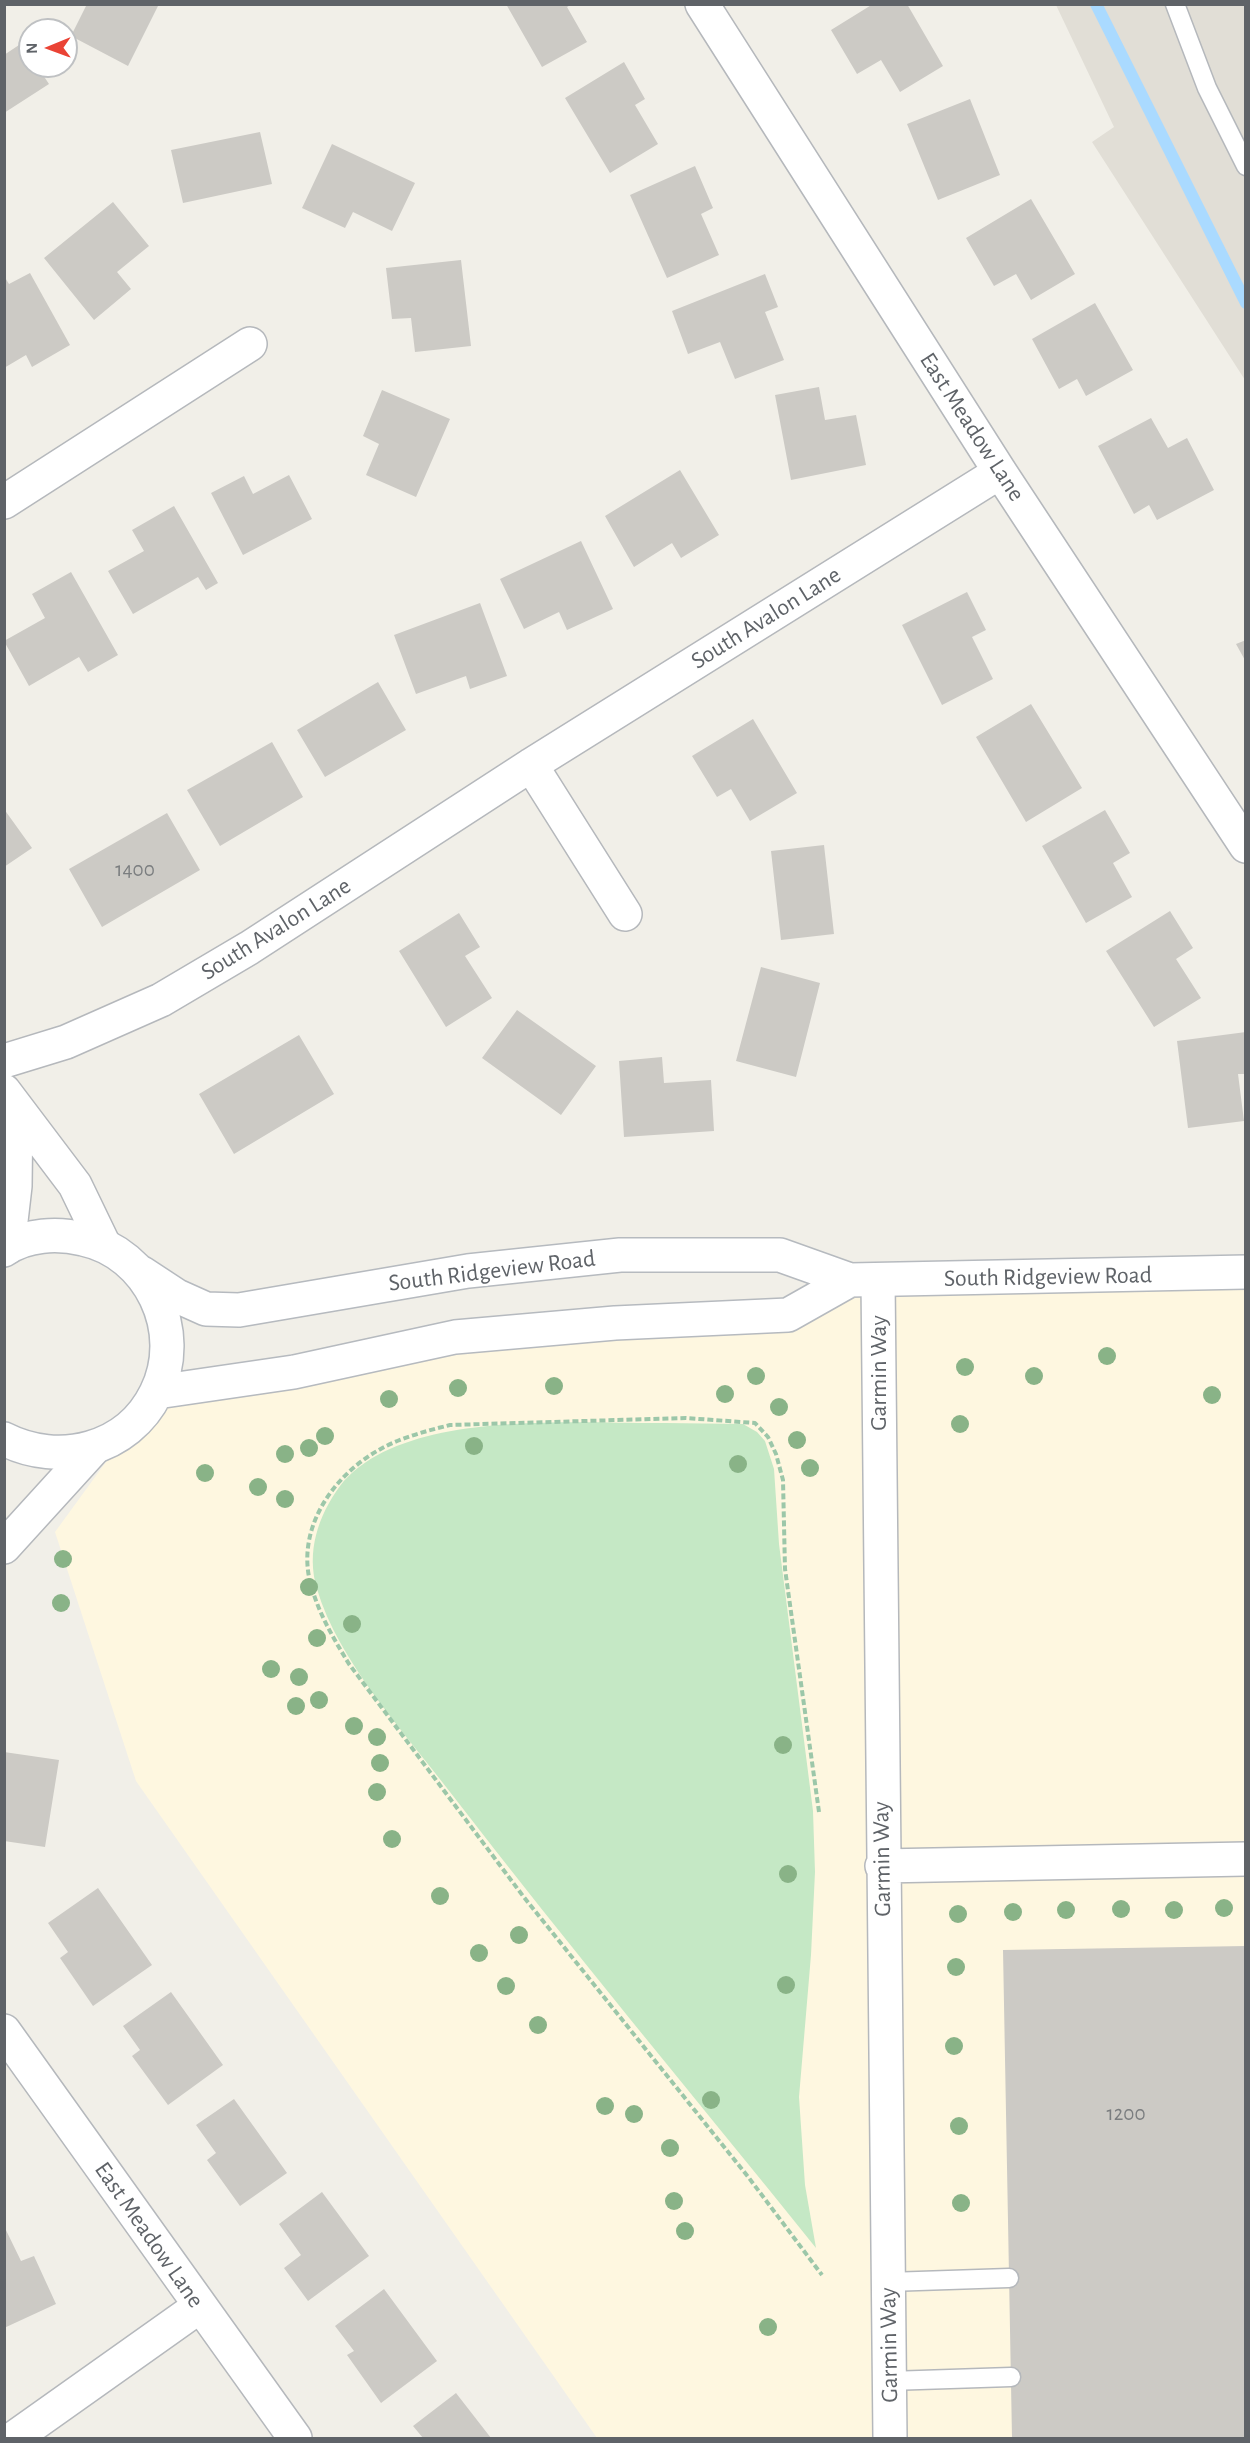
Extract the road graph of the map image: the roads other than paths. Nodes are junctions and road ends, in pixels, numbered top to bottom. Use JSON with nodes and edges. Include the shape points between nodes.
{"nodes":[{"id":1,"x":702,"y":4,"type":"edge"},
{"id":2,"x":1175,"y":4,"type":"edge"},
{"id":3,"x":1245,"y":166,"type":"edge"},
{"id":4,"x":250,"y":344,"type":"dead end"},
{"id":5,"x":1000,"y":472,"type":"junction"},
{"id":6,"x":4,"y":502,"type":"edge"},
{"id":7,"x":531,"y":765,"type":"junction"},
{"id":8,"x":1245,"y":846,"type":"edge"},
{"id":9,"x":625,"y":914,"type":"dead end"},
{"id":10,"x":4,"y":1061,"type":"edge"},
{"id":11,"x":10,"y":1100,"type":"edge"},
{"id":12,"x":103,"y":1243,"type":"junction"},
{"id":13,"x":6,"y":1248,"type":"edge"},
{"id":14,"x":1245,"y":1272,"type":"edge"},
{"id":15,"x":142,"y":1273,"type":"junction"},
{"id":16,"x":864,"y":1280,"type":"junction"},
{"id":17,"x":157,"y":1392,"type":"junction"},
{"id":18,"x":4,"y":1439,"type":"edge"},
{"id":19,"x":95,"y":1447,"type":"junction"},
{"id":20,"x":4,"y":1547,"type":"edge"},
{"id":21,"x":1245,"y":1859,"type":"edge"},
{"id":22,"x":882,"y":1866,"type":"junction"},
{"id":23,"x":4,"y":2031,"type":"edge"},
{"id":24,"x":1009,"y":2278,"type":"dead end"},
{"id":25,"x":888,"y":2282,"type":"junction"},
{"id":26,"x":200,"y":2306,"type":"junction"},
{"id":27,"x":1011,"y":2377,"type":"dead end"},
{"id":28,"x":889,"y":2381,"type":"junction"},
{"id":29,"x":14,"y":2439,"type":"edge"},
{"id":30,"x":295,"y":2439,"type":"edge"},
{"id":31,"x":890,"y":2439,"type":"edge"}],
"edges":[{"from":1,"to":5,"type":"street","name":"East Meadow Lane"},
{"from":2,"to":3,"type":"lane","via":[[1207,88]]},
{"from":4,"to":6,"type":"street"},
{"from":5,"to":7,"type":"street","name":"South Avalon Lane"},
{"from":5,"to":8,"type":"street","name":"East Meadow Lane"},
{"from":7,"to":9,"type":"street"},
{"from":7,"to":10,"type":"street","name":"South Avalon Lane","via":[[249,948],[161,1000],[66,1042]]},
{"from":11,"to":12,"type":"street","via":[[75,1185]]},
{"from":11,"to":13,"type":"street","via":[[15,1186]]},
{"from":12,"to":13,"type":"street","via":[[65,1235],[36,1237]]},
{"from":12,"to":15,"type":"street","name":"South Ridgeview Road"},
{"from":14,"to":16,"type":"street","name":"South Ridgeview Road"},
{"from":15,"to":16,"type":"street","name":"South Ridgeview Road","via":[[206,1309],[238,1310],[468,1271],[620,1255],[780,1255]]},
{"from":15,"to":17,"type":"street","via":[[158,1300],[166,1330],[166,1362]]},
{"from":16,"to":17,"type":"street","name":"South Ridgeview Road","via":[[788,1315],[615,1323],[455,1337],[294,1372]]},
{"from":16,"to":22,"type":"street","name":"Garmin Way"},
{"from":17,"to":19,"type":"street","via":[[142,1415],[122,1433]]},
{"from":18,"to":19,"type":"street","via":[[47,1453],[73,1453]]},
{"from":19,"to":20,"type":"street"},
{"from":21,"to":22,"type":"street"},
{"from":22,"to":25,"type":"street","name":"Garmin Way"},
{"from":23,"to":26,"type":"street","name":"East Meadow Lane"},
{"from":24,"to":25,"type":"lane"},
{"from":25,"to":28,"type":"street","name":"Garmin Way"},
{"from":26,"to":29,"type":"street"},
{"from":26,"to":30,"type":"street","name":"East Meadow Lane"},
{"from":27,"to":28,"type":"lane"},
{"from":28,"to":31,"type":"street","name":"Garmin Way"}]}
